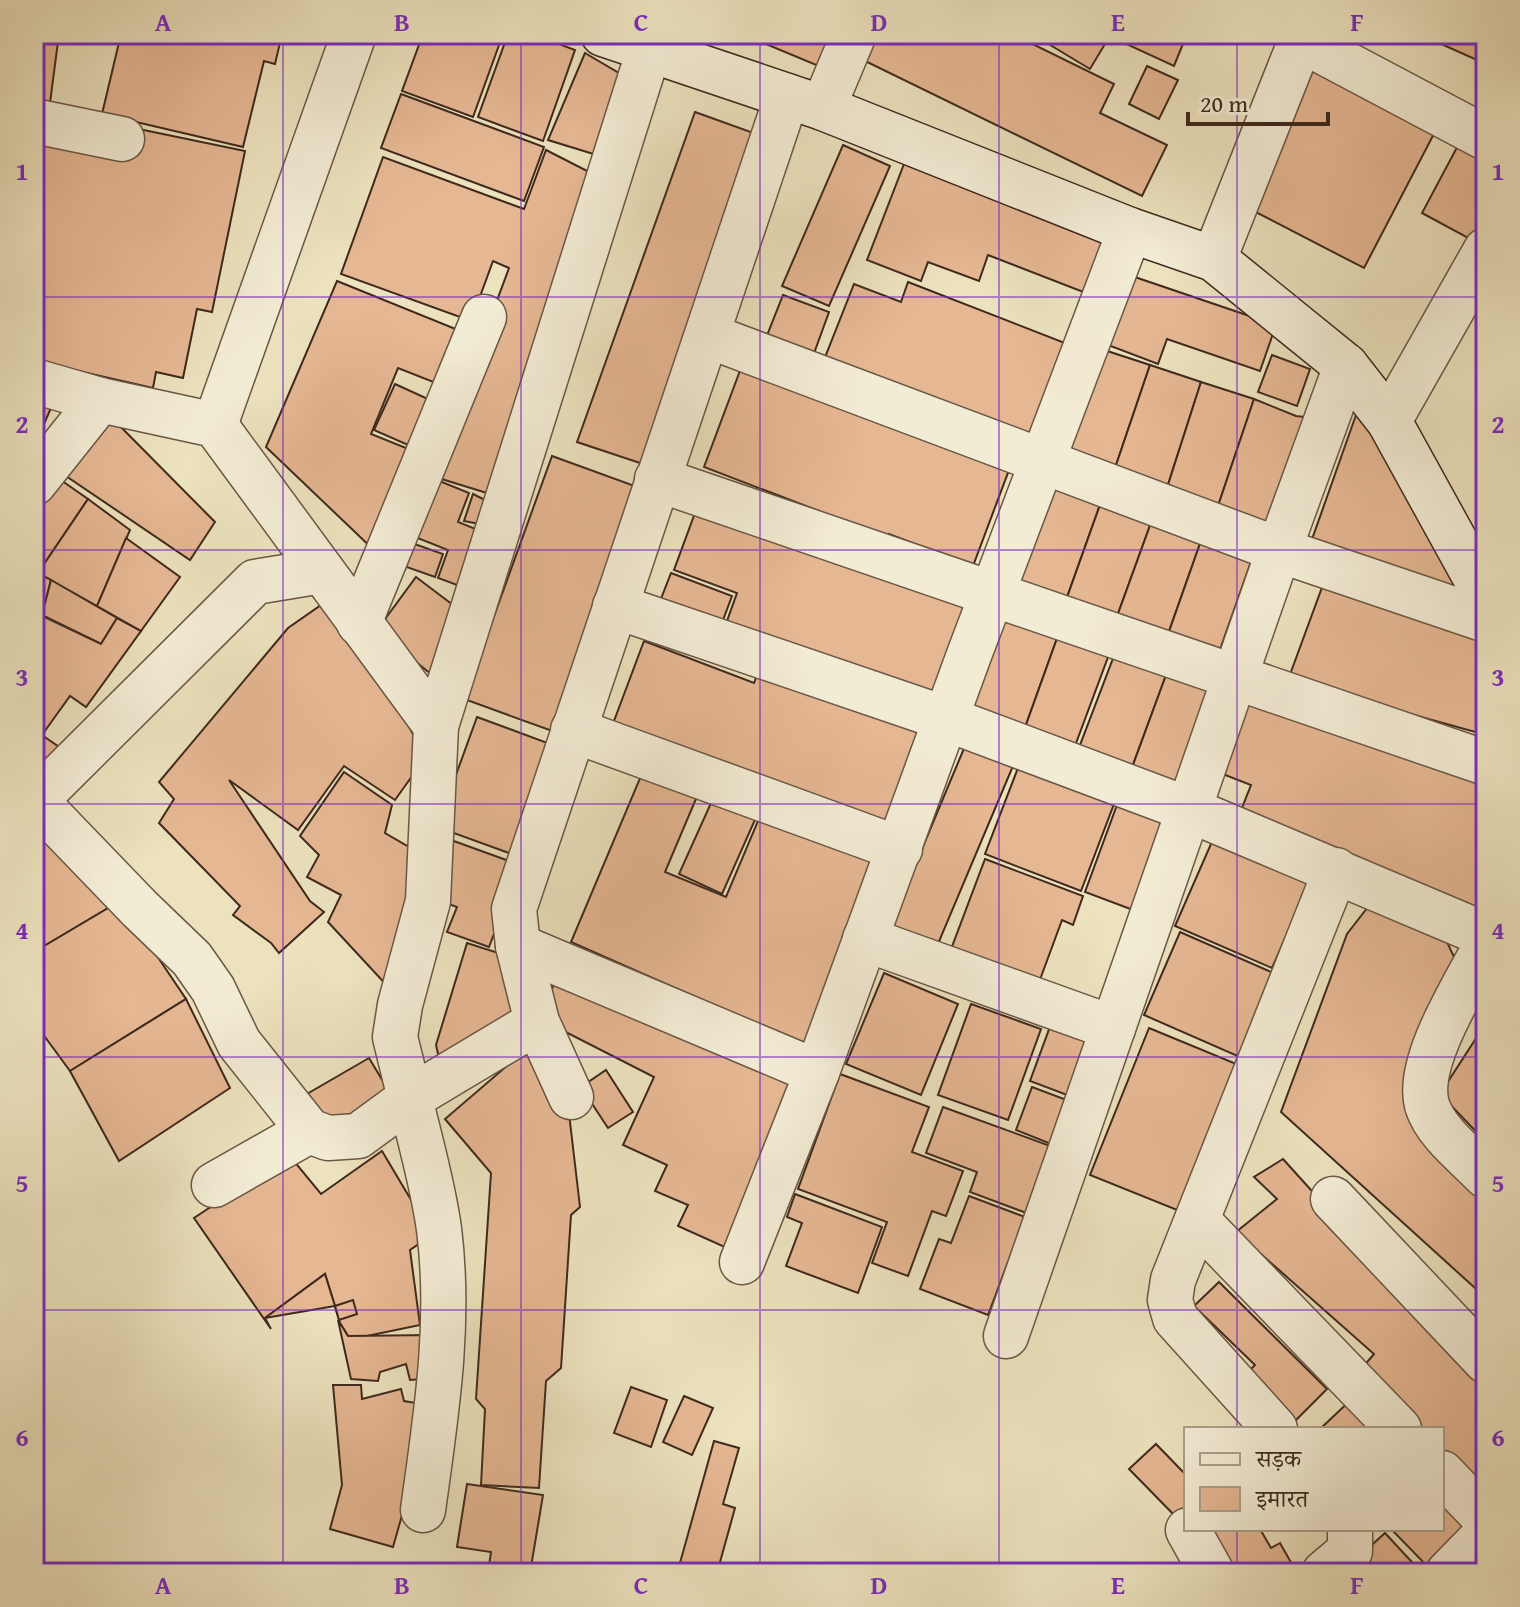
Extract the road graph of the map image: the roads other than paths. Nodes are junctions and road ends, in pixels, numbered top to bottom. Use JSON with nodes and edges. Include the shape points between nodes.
{"nodes":[{"id":1,"x":354,"y":34,"type":"edge"},
{"id":2,"x":603,"y":34,"type":"edge"},
{"id":3,"x":854,"y":34,"type":"edge"},
{"id":4,"x":1300,"y":37,"type":"edge"},
{"id":5,"x":649,"y":50,"type":"junction"},
{"id":6,"x":805,"y":102,"type":"junction"},
{"id":7,"x":34,"y":121,"type":"edge"},
{"id":8,"x":1486,"y":138,"type":"edge"},
{"id":9,"x":122,"y":139,"type":"dead end"},
{"id":10,"x":1130,"y":230,"type":"junction"},
{"id":11,"x":1486,"y":250,"type":"edge"},
{"id":12,"x":1214,"y":259,"type":"junction"},
{"id":13,"x":484,"y":317,"type":"dead end"},
{"id":14,"x":709,"y":336,"type":"junction"},
{"id":15,"x":1346,"y":366,"type":"junction"},
{"id":16,"x":34,"y":381,"type":"edge"},
{"id":17,"x":100,"y":400,"type":"junction"},
{"id":18,"x":1389,"y":421,"type":"junction"},
{"id":19,"x":215,"y":425,"type":"junction"},
{"id":20,"x":1043,"y":462,"type":"junction"},
{"id":21,"x":657,"y":479,"type":"junction"},
{"id":22,"x":34,"y":483,"type":"edge"},
{"id":23,"x":1279,"y":550,"type":"junction"},
{"id":24,"x":322,"y":571,"type":"junction"},
{"id":25,"x":994,"y":593,"type":"junction"},
{"id":26,"x":1486,"y":597,"type":"edge"},
{"id":27,"x":615,"y":606,"type":"junction"},
{"id":28,"x":1486,"y":620,"type":"edge"},
{"id":29,"x":359,"y":623,"type":"junction"},
{"id":30,"x":1235,"y":678,"type":"junction"},
{"id":31,"x":947,"y":719,"type":"junction"},
{"id":32,"x":436,"y":726,"type":"junction"},
{"id":33,"x":573,"y":730,"type":"junction"},
{"id":34,"x":1486,"y":763,"type":"edge"},
{"id":35,"x":35,"y":799,"type":"edge"},
{"id":36,"x":1190,"y":810,"type":"junction"},
{"id":37,"x":900,"y":849,"type":"junction"},
{"id":38,"x":1336,"y":870,"type":"junction"},
{"id":39,"x":1486,"y":935,"type":"edge"},
{"id":40,"x":865,"y":939,"type":"junction"},
{"id":41,"x":1486,"y":945,"type":"edge"},
{"id":42,"x":518,"y":946,"type":"junction"},
{"id":43,"x":537,"y":1022,"type":"junction"},
{"id":44,"x":1113,"y":1028,"type":"junction"},
{"id":45,"x":817,"y":1072,"type":"junction"},
{"id":46,"x":571,"y":1097,"type":"dead end"},
{"id":47,"x":410,"y":1098,"type":"junction"},
{"id":48,"x":309,"y":1131,"type":"junction"},
{"id":49,"x":1486,"y":1176,"type":"edge"},
{"id":50,"x":214,"y":1185,"type":"dead end"},
{"id":51,"x":1333,"y":1199,"type":"dead end"},
{"id":52,"x":1197,"y":1220,"type":"junction"},
{"id":53,"x":742,"y":1262,"type":"dead end"},
{"id":54,"x":1006,"y":1336,"type":"dead end"},
{"id":55,"x":1486,"y":1361,"type":"edge"},
{"id":56,"x":1273,"y":1427,"type":"edge"},
{"id":57,"x":1397,"y":1427,"type":"edge"},
{"id":58,"x":1444,"y":1475,"type":"edge"},
{"id":59,"x":423,"y":1510,"type":"dead end"},
{"id":60,"x":1486,"y":1519,"type":"edge"},
{"id":61,"x":1189,"y":1531,"type":"edge"},
{"id":62,"x":1350,"y":1531,"type":"edge"},
{"id":63,"x":1486,"y":1534,"type":"edge"},
{"id":64,"x":1212,"y":1573,"type":"edge"},
{"id":65,"x":1324,"y":1573,"type":"edge"},
{"id":66,"x":1448,"y":1573,"type":"edge"}],
"edges":[{"from":1,"to":19,"type":"street"},
{"from":2,"to":5,"type":"street"},
{"from":3,"to":6,"type":"street"},
{"from":4,"to":8,"type":"street"},
{"from":4,"to":12,"type":"street"},
{"from":5,"to":6,"type":"street"},
{"from":5,"to":32,"type":"street"},
{"from":6,"to":10,"type":"street"},
{"from":6,"to":14,"type":"street"},
{"from":7,"to":9,"type":"street"},
{"from":10,"to":12,"type":"street"},
{"from":10,"to":20,"type":"street"},
{"from":11,"to":18,"type":"street"},
{"from":12,"to":15,"type":"street"},
{"from":13,"to":29,"type":"street"},
{"from":14,"to":20,"type":"street"},
{"from":14,"to":21,"type":"street"},
{"from":15,"to":18,"type":"street"},
{"from":15,"to":23,"type":"street"},
{"from":16,"to":17,"type":"street"},
{"from":17,"to":19,"type":"street"},
{"from":17,"to":22,"type":"street"},
{"from":18,"to":26,"type":"street"},
{"from":19,"to":24,"type":"street"},
{"from":20,"to":23,"type":"street"},
{"from":20,"to":25,"type":"street"},
{"from":21,"to":25,"type":"street"},
{"from":21,"to":27,"type":"street"},
{"from":23,"to":28,"type":"street"},
{"from":23,"to":30,"type":"street"},
{"from":24,"to":29,"type":"street"},
{"from":24,"to":35,"type":"street","via":[[255,582]]},
{"from":25,"to":30,"type":"street"},
{"from":25,"to":31,"type":"street"},
{"from":27,"to":31,"type":"street"},
{"from":27,"to":33,"type":"street"},
{"from":29,"to":32,"type":"street"},
{"from":30,"to":34,"type":"street"},
{"from":30,"to":36,"type":"street"},
{"from":31,"to":36,"type":"street"},
{"from":31,"to":37,"type":"street"},
{"from":32,"to":47,"type":"street","via":[[428,901],[395,1037]]},
{"from":33,"to":37,"type":"street"},
{"from":33,"to":42,"type":"street","via":[[514,909]]},
{"from":35,"to":48,"type":"street","via":[[192,959],[239,1043]]},
{"from":36,"to":38,"type":"street"},
{"from":36,"to":44,"type":"street"},
{"from":37,"to":40,"type":"street"},
{"from":38,"to":39,"type":"street"},
{"from":38,"to":52,"type":"street"},
{"from":40,"to":44,"type":"street"},
{"from":40,"to":45,"type":"street"},
{"from":41,"to":49,"type":"street","via":[[1432,1053],[1425,1078],[1427,1106],[1439,1127]]},
{"from":42,"to":43,"type":"street"},
{"from":42,"to":45,"type":"street"},
{"from":43,"to":46,"type":"street"},
{"from":43,"to":47,"type":"street"},
{"from":44,"to":54,"type":"street"},
{"from":45,"to":53,"type":"street"},
{"from":47,"to":48,"type":"street","via":[[358,1136],[328,1138]]},
{"from":47,"to":59,"type":"street","via":[[439,1227],[444,1295],[441,1382]]},
{"from":48,"to":50,"type":"street"},
{"from":51,"to":55,"type":"street"},
{"from":52,"to":56,"type":"street","via":[[1173,1280],[1170,1300],[1175,1318]]},
{"from":52,"to":57,"type":"street"},
{"from":58,"to":60,"type":"street"},
{"from":61,"to":64,"type":"street"},
{"from":62,"to":65,"type":"street","via":[[1350,1551]]},
{"from":63,"to":66,"type":"street"}]}
